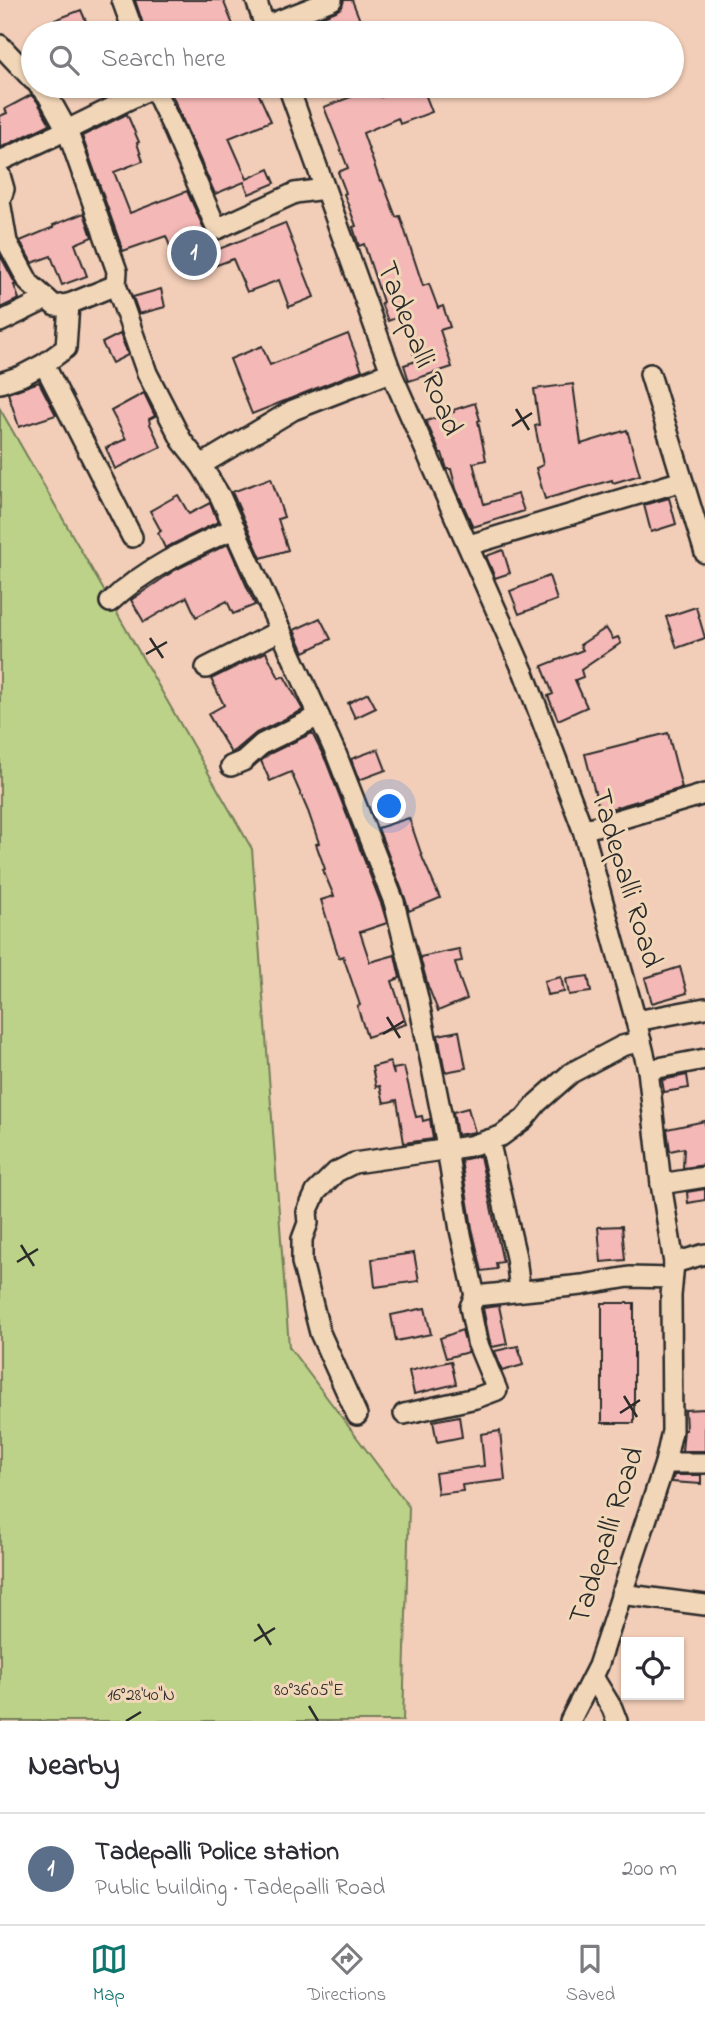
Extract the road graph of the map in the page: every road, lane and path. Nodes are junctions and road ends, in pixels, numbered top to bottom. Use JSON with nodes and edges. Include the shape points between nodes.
{"nodes":[{"id":1,"x":122,"y":0,"type":"edge"},
{"id":2,"x":257,"y":0,"type":"edge"},
{"id":3,"x":332,"y":0,"type":"edge"},
{"id":4,"x":130,"y":21,"type":"edge"},
{"id":5,"x":262,"y":21,"type":"edge"},
{"id":6,"x":284,"y":21,"type":"edge"},
{"id":7,"x":0,"y":45,"type":"edge"},
{"id":8,"x":21,"y":67,"type":"edge"},
{"id":9,"x":49,"y":98,"type":"edge"},
{"id":10,"x":130,"y":98,"type":"edge"},
{"id":11,"x":159,"y":98,"type":"edge"},
{"id":12,"x":292,"y":98,"type":"edge"},
{"id":13,"x":67,"y":130,"type":"junction"},
{"id":14,"x":0,"y":161,"type":"edge"},
{"id":15,"x":0,"y":175,"type":"edge"},
{"id":16,"x":324,"y":189,"type":"junction"},
{"id":17,"x":116,"y":285,"type":"junction"},
{"id":18,"x":47,"y":299,"type":"junction"},
{"id":19,"x":69,"y":304,"type":"junction"},
{"id":20,"x":0,"y":322,"type":"edge"},
{"id":21,"x":44,"y":364,"type":"junction"},
{"id":22,"x":391,"y":372,"type":"junction"},
{"id":23,"x":650,"y":374,"type":"dead end"},
{"id":24,"x":0,"y":383,"type":"edge"},
{"id":25,"x":201,"y":465,"type":"junction"},
{"id":26,"x":682,"y":481,"type":"junction"},
{"id":27,"x":235,"y":528,"type":"junction"},
{"id":28,"x":132,"y":537,"type":"dead end"},
{"id":29,"x":469,"y":545,"type":"junction"},
{"id":30,"x":705,"y":553,"type":"edge"},
{"id":31,"x":110,"y":601,"type":"dead end"},
{"id":32,"x":281,"y":630,"type":"junction"},
{"id":33,"x":206,"y":668,"type":"dead end"},
{"id":34,"x":319,"y":716,"type":"junction"},
{"id":35,"x":231,"y":766,"type":"dead end"},
{"id":36,"x":705,"y":794,"type":"edge"},
{"id":37,"x":583,"y":830,"type":"junction"},
{"id":38,"x":705,"y":1008,"type":"edge"},
{"id":39,"x":636,"y":1021,"type":"junction"},
{"id":40,"x":641,"y":1041,"type":"junction"},
{"id":41,"x":705,"y":1059,"type":"edge"},
{"id":42,"x":648,"y":1070,"type":"junction"},
{"id":43,"x":489,"y":1140,"type":"junction"},
{"id":44,"x":447,"y":1149,"type":"junction"},
{"id":45,"x":705,"y":1177,"type":"edge"},
{"id":46,"x":661,"y":1184,"type":"junction"},
{"id":47,"x":705,"y":1254,"type":"edge"},
{"id":48,"x":673,"y":1270,"type":"junction"},
{"id":49,"x":520,"y":1292,"type":"junction"},
{"id":50,"x":475,"y":1296,"type":"junction"},
{"id":51,"x":404,"y":1414,"type":"dead end"},
{"id":52,"x":357,"y":1415,"type":"dead end"},
{"id":53,"x":665,"y":1463,"type":"junction"},
{"id":54,"x":705,"y":1463,"type":"edge"},
{"id":55,"x":621,"y":1594,"type":"junction"},
{"id":56,"x":705,"y":1605,"type":"edge"},
{"id":57,"x":593,"y":1677,"type":"junction"},
{"id":58,"x":570,"y":1721,"type":"edge"},
{"id":59,"x":617,"y":1721,"type":"edge"}],
"edges":[{"from":1,"to":4,"type":"street"},
{"from":2,"to":5,"type":"street"},
{"from":3,"to":6,"type":"street"},
{"from":7,"to":8,"type":"street"},
{"from":9,"to":13,"type":"street"},
{"from":10,"to":13,"type":"street"},
{"from":11,"to":16,"type":"street","via":[[217,229],[295,193]]},
{"from":12,"to":16,"type":"street","name":"Tadepalli Road"},
{"from":13,"to":14,"type":"street"},
{"from":13,"to":17,"type":"street","via":[[117,271]]},
{"from":15,"to":18,"type":"street","via":[[7,242],[29,283]]},
{"from":16,"to":22,"type":"street","name":"Tadepalli Road"},
{"from":17,"to":19,"type":"street"},
{"from":17,"to":25,"type":"street","via":[[147,373],[182,441]]},
{"from":18,"to":19,"type":"street","via":[[55,306]]},
{"from":18,"to":20,"type":"street"},
{"from":19,"to":21,"type":"street","via":[[66,348]]},
{"from":21,"to":24,"type":"street"},
{"from":21,"to":28,"type":"street"},
{"from":22,"to":25,"type":"street","via":[[293,410]]},
{"from":22,"to":29,"type":"street","name":"Tadepalli Road"},
{"from":23,"to":26,"type":"street"},
{"from":25,"to":27,"type":"street"},
{"from":26,"to":29,"type":"street"},
{"from":26,"to":30,"type":"street"},
{"from":27,"to":31,"type":"street","via":[[162,564]]},
{"from":27,"to":32,"type":"street"},
{"from":29,"to":37,"type":"street","name":"Tadepalli Road","via":[[524,673]]},
{"from":32,"to":33,"type":"street"},
{"from":32,"to":34,"type":"street"},
{"from":34,"to":35,"type":"street","via":[[262,744]]},
{"from":34,"to":44,"type":"street","via":[[394,902]]},
{"from":36,"to":37,"type":"street"},
{"from":37,"to":39,"type":"street","name":"Tadepalli Road"},
{"from":38,"to":39,"type":"street"},
{"from":39,"to":40,"type":"street","name":"Tadepalli Road"},
{"from":40,"to":42,"type":"street","name":"Tadepalli Road"},
{"from":40,"to":43,"type":"street","via":[[570,1073],[516,1126]]},
{"from":41,"to":42,"type":"street"},
{"from":42,"to":46,"type":"street","name":"Tadepalli Road"},
{"from":43,"to":44,"type":"street"},
{"from":43,"to":49,"type":"street"},
{"from":44,"to":50,"type":"street"},
{"from":44,"to":52,"type":"street","via":[[354,1163],[336,1172],[316,1192],[307,1212],[302,1238],[307,1286],[320,1333]]},
{"from":45,"to":46,"type":"street"},
{"from":46,"to":48,"type":"street","name":"Tadepalli Road"},
{"from":47,"to":48,"type":"street"},
{"from":48,"to":49,"type":"street"},
{"from":48,"to":53,"type":"street","name":"Tadepalli Road","via":[[672,1432]]},
{"from":49,"to":50,"type":"street"},
{"from":50,"to":51,"type":"street","via":[[470,1307],[477,1342],[497,1390]]},
{"from":53,"to":54,"type":"street"},
{"from":53,"to":55,"type":"street","name":"Tadepalli Road"},
{"from":55,"to":56,"type":"street"},
{"from":55,"to":57,"type":"street","name":"Tadepalli Road"},
{"from":57,"to":58,"type":"street","name":"Tadepalli Road"},
{"from":57,"to":59,"type":"street"}]}
